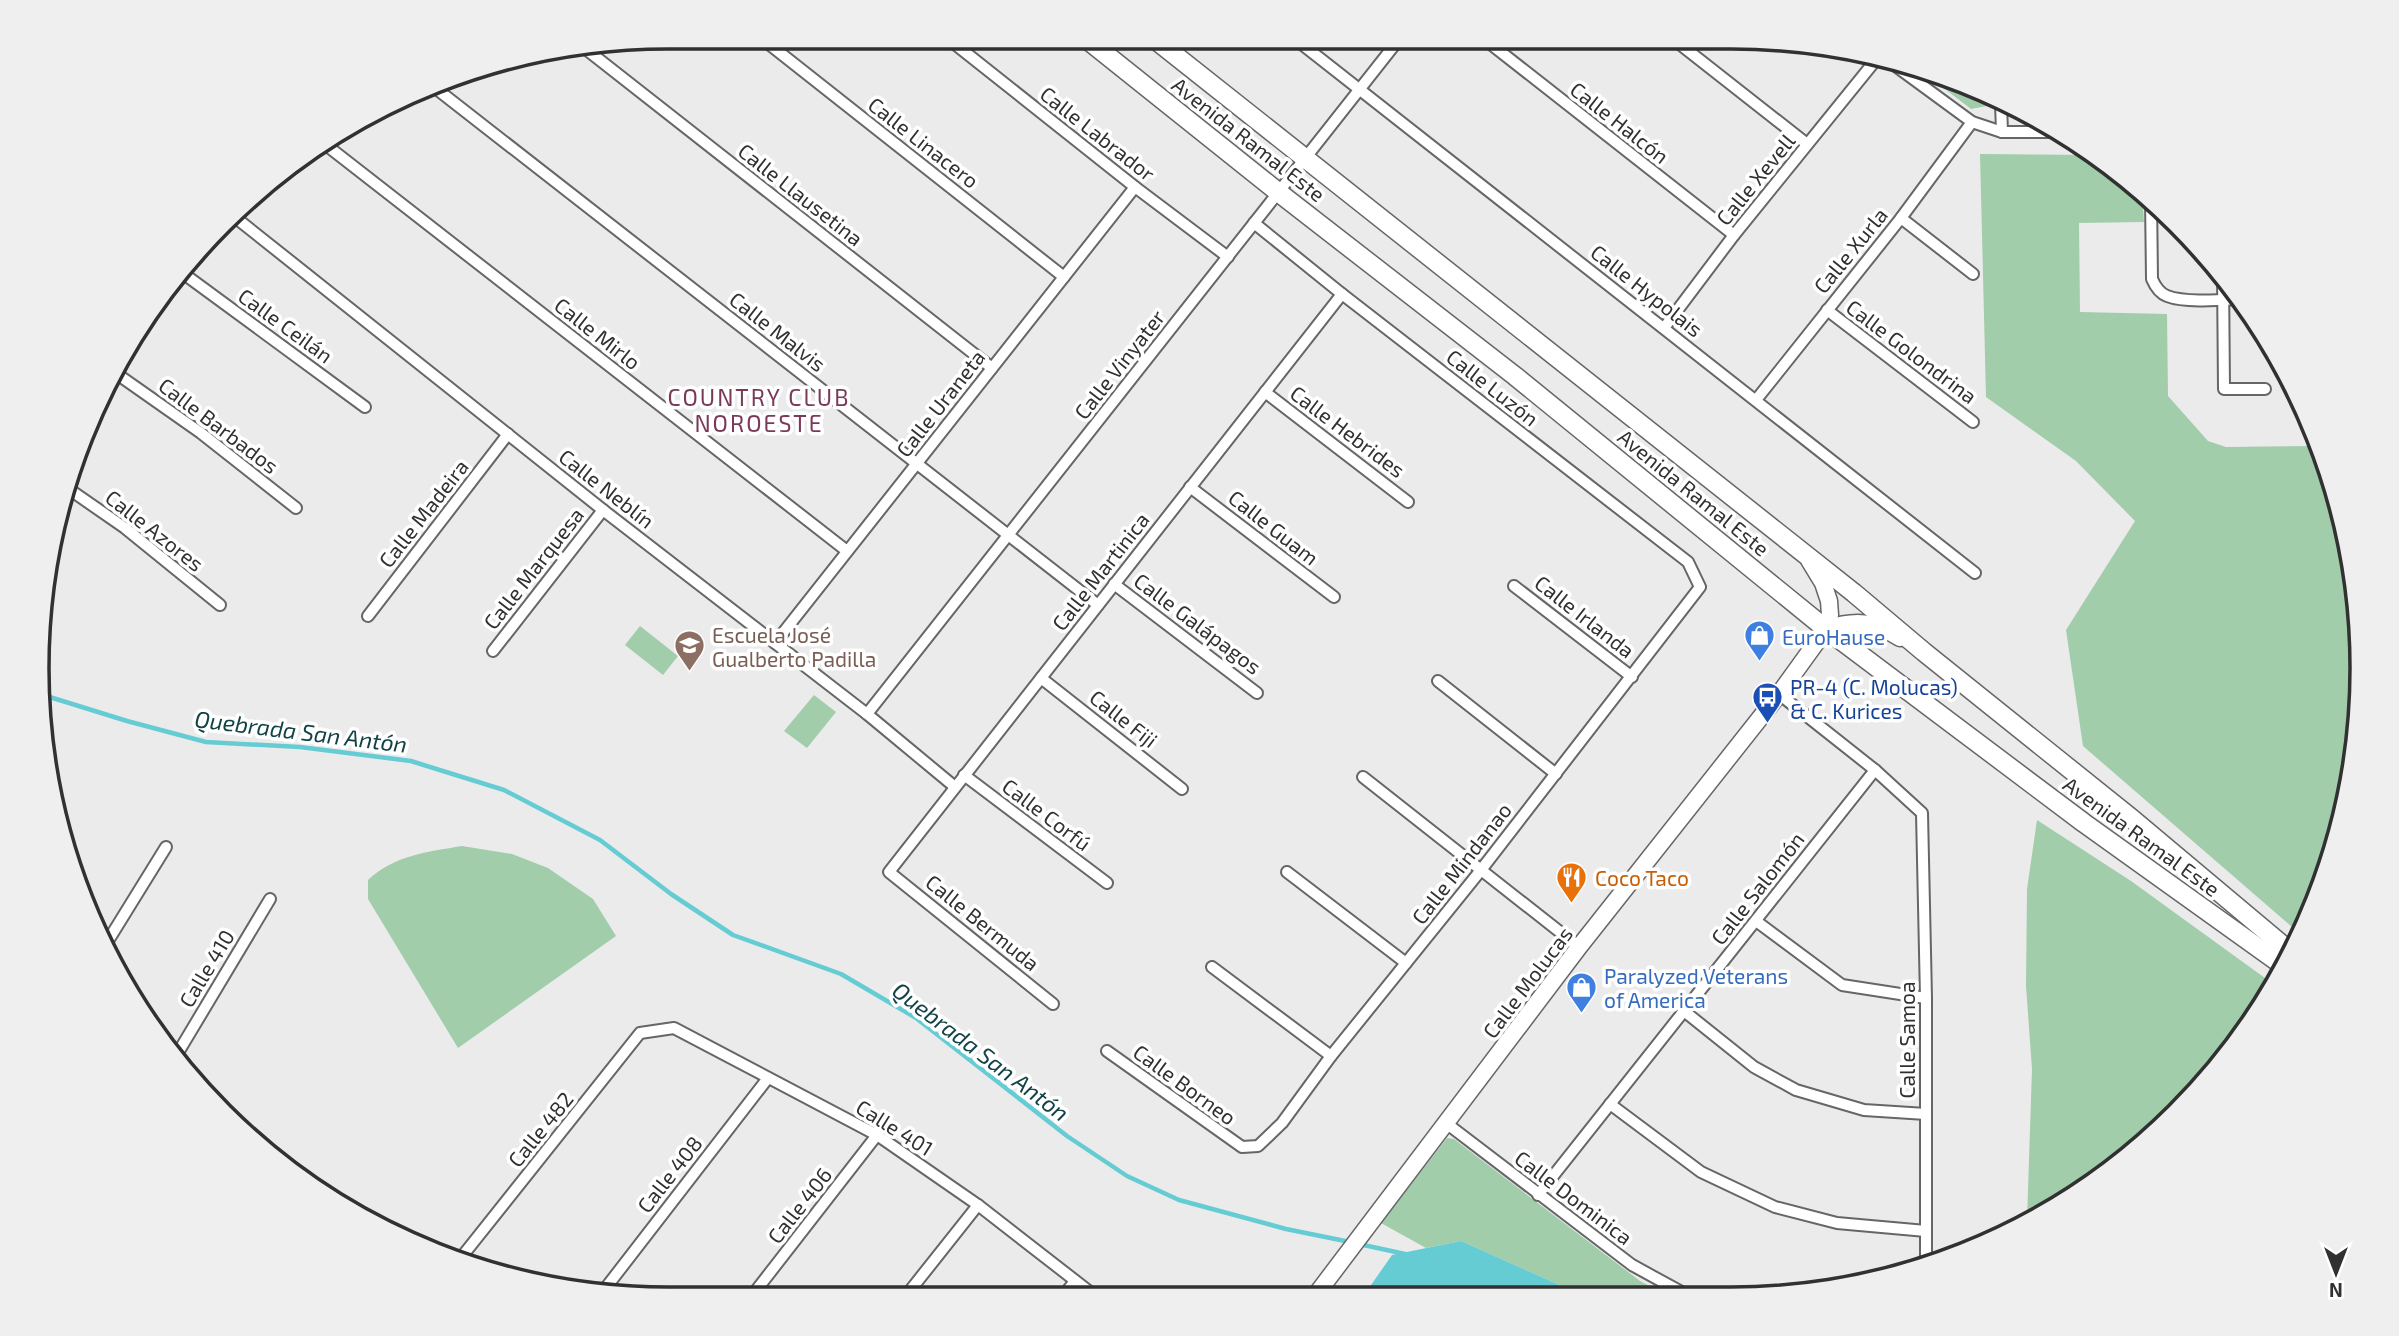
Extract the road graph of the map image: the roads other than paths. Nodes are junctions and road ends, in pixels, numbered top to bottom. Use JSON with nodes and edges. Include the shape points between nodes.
{"nodes":[{"id":1,"x":775,"y":49,"type":"edge"},
{"id":2,"x":961,"y":49,"type":"edge"},
{"id":3,"x":1099,"y":49,"type":"edge"},
{"id":4,"x":1167,"y":49,"type":"edge"},
{"id":5,"x":1309,"y":49,"type":"edge"},
{"id":6,"x":1391,"y":49,"type":"edge"},
{"id":7,"x":1497,"y":49,"type":"edge"},
{"id":8,"x":1686,"y":49,"type":"edge"},
{"id":9,"x":592,"y":54,"type":"edge"},
{"id":10,"x":1872,"y":66,"type":"edge"},
{"id":11,"x":1906,"y":75,"type":"edge"},
{"id":12,"x":1360,"y":89,"type":"junction"},
{"id":13,"x":441,"y":92,"type":"edge"},
{"id":14,"x":2001,"y":111,"type":"edge"},
{"id":15,"x":1972,"y":122,"type":"junction"},
{"id":16,"x":2002,"y":132,"type":"junction"},
{"id":17,"x":2040,"y":132,"type":"edge"},
{"id":18,"x":1807,"y":144,"type":"junction"},
{"id":19,"x":331,"y":149,"type":"edge"},
{"id":20,"x":1306,"y":158,"type":"junction"},
{"id":21,"x":1135,"y":187,"type":"junction"},
{"id":22,"x":1278,"y":192,"type":"junction"},
{"id":23,"x":2151,"y":214,"type":"edge"},
{"id":24,"x":1901,"y":218,"type":"junction"},
{"id":25,"x":240,"y":221,"type":"edge"},
{"id":26,"x":1254,"y":223,"type":"junction"},
{"id":27,"x":1734,"y":235,"type":"junction"},
{"id":28,"x":1228,"y":257,"type":"junction"},
{"id":29,"x":1973,"y":274,"type":"dead end"},
{"id":30,"x":188,"y":277,"type":"edge"},
{"id":31,"x":1064,"y":277,"type":"junction"},
{"id":32,"x":2223,"y":292,"type":"edge"},
{"id":33,"x":1342,"y":293,"type":"junction"},
{"id":34,"x":2223,"y":300,"type":"junction"},
{"id":35,"x":2228,"y":300,"type":"edge"},
{"id":36,"x":1827,"y":310,"type":"junction"},
{"id":37,"x":1664,"y":328,"type":"junction"},
{"id":38,"x":992,"y":368,"type":"junction"},
{"id":39,"x":122,"y":377,"type":"edge"},
{"id":40,"x":2265,"y":389,"type":"dead end"},
{"id":41,"x":1265,"y":392,"type":"junction"},
{"id":42,"x":1755,"y":400,"type":"junction"},
{"id":43,"x":365,"y":407,"type":"dead end"},
{"id":44,"x":1973,"y":422,"type":"dead end"},
{"id":45,"x":508,"y":434,"type":"junction"},
{"id":46,"x":916,"y":464,"type":"junction"},
{"id":47,"x":1190,"y":487,"type":"junction"},
{"id":48,"x":75,"y":493,"type":"edge"},
{"id":49,"x":1408,"y":502,"type":"dead end"},
{"id":50,"x":296,"y":508,"type":"dead end"},
{"id":51,"x":603,"y":510,"type":"junction"},
{"id":52,"x":1008,"y":535,"type":"junction"},
{"id":53,"x":847,"y":551,"type":"junction"},
{"id":54,"x":1804,"y":554,"type":"junction"},
{"id":55,"x":1975,"y":573,"type":"dead end"},
{"id":56,"x":1114,"y":584,"type":"junction"},
{"id":57,"x":1514,"y":586,"type":"dead end"},
{"id":58,"x":1700,"y":587,"type":"joint"},
{"id":59,"x":1334,"y":597,"type":"dead end"},
{"id":60,"x":220,"y":605,"type":"dead end"},
{"id":61,"x":1098,"y":605,"type":"junction"},
{"id":62,"x":368,"y":616,"type":"dead end"},
{"id":63,"x":1826,"y":629,"type":"junction"},
{"id":64,"x":775,"y":643,"type":"junction"},
{"id":65,"x":493,"y":651,"type":"dead end"},
{"id":66,"x":1924,"y":652,"type":"junction"},
{"id":67,"x":1632,"y":677,"type":"junction"},
{"id":68,"x":1041,"y":678,"type":"junction"},
{"id":69,"x":1438,"y":681,"type":"dead end"},
{"id":70,"x":1257,"y":693,"type":"dead end"},
{"id":71,"x":1779,"y":694,"type":"junction"},
{"id":72,"x":867,"y":714,"type":"junction"},
{"id":73,"x":1875,"y":770,"type":"junction"},
{"id":74,"x":1556,"y":774,"type":"junction"},
{"id":75,"x":964,"y":775,"type":"junction"},
{"id":76,"x":1363,"y":777,"type":"dead end"},
{"id":77,"x":955,"y":787,"type":"junction"},
{"id":78,"x":1182,"y":789,"type":"dead end"},
{"id":79,"x":166,"y":847,"type":"dead end"},
{"id":80,"x":1481,"y":870,"type":"junction"},
{"id":81,"x":888,"y":872,"type":"joint"},
{"id":82,"x":1287,"y":872,"type":"dead end"},
{"id":83,"x":1108,"y":883,"type":"dead end"},
{"id":84,"x":270,"y":900,"type":"dead end"},
{"id":85,"x":1756,"y":921,"type":"junction"},
{"id":86,"x":111,"y":937,"type":"edge"},
{"id":87,"x":1579,"y":947,"type":"junction"},
{"id":88,"x":2284,"y":947,"type":"edge"},
{"id":89,"x":2276,"y":961,"type":"edge"},
{"id":90,"x":1406,"y":963,"type":"junction"},
{"id":91,"x":1212,"y":967,"type":"dead end"},
{"id":92,"x":1926,"y":998,"type":"junction"},
{"id":93,"x":1053,"y":1004,"type":"dead end"},
{"id":94,"x":1684,"y":1011,"type":"junction"},
{"id":95,"x":654,"y":1031,"type":"joint"},
{"id":96,"x":180,"y":1049,"type":"edge"},
{"id":97,"x":1107,"y":1051,"type":"dead end"},
{"id":98,"x":1331,"y":1056,"type":"junction"},
{"id":99,"x":768,"y":1078,"type":"junction"},
{"id":100,"x":1610,"y":1104,"type":"junction"},
{"id":101,"x":1926,"y":1114,"type":"junction"},
{"id":102,"x":1446,"y":1122,"type":"junction"},
{"id":103,"x":877,"y":1135,"type":"junction"},
{"id":104,"x":1242,"y":1147,"type":"joint"},
{"id":105,"x":1538,"y":1195,"type":"junction"},
{"id":106,"x":978,"y":1205,"type":"junction"},
{"id":107,"x":1926,"y":1231,"type":"junction"},
{"id":108,"x":465,"y":1253,"type":"edge"},
{"id":109,"x":1926,"y":1255,"type":"edge"},
{"id":110,"x":1075,"y":1281,"type":"junction"},
{"id":111,"x":609,"y":1284,"type":"edge"},
{"id":112,"x":759,"y":1287,"type":"edge"},
{"id":113,"x":913,"y":1287,"type":"edge"},
{"id":114,"x":1070,"y":1287,"type":"edge"},
{"id":115,"x":1083,"y":1287,"type":"edge"},
{"id":116,"x":1322,"y":1287,"type":"edge"},
{"id":117,"x":1672,"y":1287,"type":"edge"}],
"edges":[{"from":1,"to":31,"type":"street","name":"Calle Linacero"},
{"from":2,"to":21,"type":"street","name":"Calle Labrador"},
{"from":3,"to":22,"type":"main road","name":"Avenida Ramal Este"},
{"from":4,"to":20,"type":"main road","name":"Avenida Ramal Este"},
{"from":5,"to":12,"type":"street","name":"Calle Hypolais"},
{"from":6,"to":12,"type":"street","name":"Calle Vinyater"},
{"from":7,"to":27,"type":"street","name":"Calle Halcón"},
{"from":8,"to":18,"type":"street"},
{"from":9,"to":38,"type":"street","name":"Calle Llausetina"},
{"from":10,"to":18,"type":"street","name":"Calle Xevell"},
{"from":11,"to":15,"type":"street"},
{"from":12,"to":20,"type":"street","name":"Calle Vinyater"},
{"from":12,"to":37,"type":"street","name":"Calle Hypolais"},
{"from":13,"to":46,"type":"street","name":"Calle Malvis"},
{"from":14,"to":16,"type":"street"},
{"from":15,"to":16,"type":"street"},
{"from":15,"to":24,"type":"street","name":"Calle Xurla"},
{"from":16,"to":17,"type":"street"},
{"from":18,"to":27,"type":"street","name":"Calle Xevell"},
{"from":19,"to":53,"type":"street","name":"Calle Mirlo"},
{"from":20,"to":22,"type":"street","name":"Calle Vinyater"},
{"from":20,"to":54,"type":"main road","name":"Avenida Ramal Este"},
{"from":21,"to":28,"type":"street","name":"Calle Labrador"},
{"from":21,"to":31,"type":"street","name":"Calle Uraneta"},
{"from":22,"to":26,"type":"street","name":"Calle Vinyater"},
{"from":22,"to":63,"type":"main road","name":"Avenida Ramal Este","via":[[1515,376]]},
{"from":23,"to":34,"type":"street","via":[[2156,288],[2165,296]]},
{"from":24,"to":29,"type":"street"},
{"from":24,"to":36,"type":"street","name":"Calle Xurla"},
{"from":25,"to":45,"type":"street","name":"Calle Neblín"},
{"from":26,"to":28,"type":"street","name":"Calle Vinyater"},
{"from":26,"to":33,"type":"street","name":"Calle Luzón"},
{"from":27,"to":37,"type":"street","name":"Calle Xevell"},
{"from":28,"to":52,"type":"street","name":"Calle Vinyater"},
{"from":30,"to":43,"type":"street","name":"Calle Ceilán"},
{"from":31,"to":38,"type":"street","name":"Calle Uraneta"},
{"from":32,"to":34,"type":"street"},
{"from":33,"to":41,"type":"street","name":"Calle Martinica"},
{"from":33,"to":58,"type":"street","name":"Calle Luzón","via":[[1688,562]]},
{"from":34,"to":35,"type":"street"},
{"from":34,"to":40,"type":"street","via":[[2224,389]]},
{"from":36,"to":42,"type":"street","name":"Calle Xurla"},
{"from":36,"to":44,"type":"street","name":"Calle Golondrina"},
{"from":37,"to":42,"type":"street","name":"Calle Hypolais"},
{"from":38,"to":46,"type":"street","name":"Calle Uraneta"},
{"from":39,"to":50,"type":"street","name":"Calle Barbados"},
{"from":41,"to":47,"type":"street","name":"Calle Martinica"},
{"from":41,"to":49,"type":"street","name":"Calle Hebrides"},
{"from":42,"to":55,"type":"street","name":"Calle Hypolais"},
{"from":45,"to":51,"type":"street","name":"Calle Neblín"},
{"from":45,"to":62,"type":"street","name":"Calle Madeira"},
{"from":46,"to":52,"type":"street","name":"Calle Malvis"},
{"from":46,"to":53,"type":"street","name":"Calle Uraneta"},
{"from":47,"to":56,"type":"street","name":"Calle Martinica"},
{"from":47,"to":59,"type":"street","name":"Calle Guam"},
{"from":48,"to":60,"type":"street","name":"Calle Azores"},
{"from":51,"to":64,"type":"street","name":"Calle Neblín"},
{"from":51,"to":65,"type":"street","name":"Calle Marquesa"},
{"from":52,"to":61,"type":"street","name":"Calle Malvis"},
{"from":52,"to":72,"type":"street","name":"Calle Vinyater"},
{"from":53,"to":64,"type":"street","name":"Calle Uraneta"},
{"from":54,"to":63,"type":"street","via":[[1829,601]]},
{"from":54,"to":66,"type":"main road","name":"Avenida Ramal Este"},
{"from":56,"to":61,"type":"street","name":"Calle Martinica"},
{"from":56,"to":70,"type":"street","name":"Calle Galápagos"},
{"from":57,"to":67,"type":"street","name":"Calle Irlanda"},
{"from":58,"to":67,"type":"street","name":"Calle Mindanao"},
{"from":61,"to":68,"type":"street","name":"Calle Martinica"},
{"from":63,"to":66,"type":"street","via":[[1866,622]]},
{"from":63,"to":71,"type":"street","name":"Calle Molucas"},
{"from":63,"to":89,"type":"main road","name":"Avenida Ramal Este"},
{"from":64,"to":72,"type":"street","name":"Calle Neblín"},
{"from":66,"to":88,"type":"main road","name":"Avenida Ramal Este"},
{"from":67,"to":74,"type":"street","name":"Calle Mindanao"},
{"from":68,"to":75,"type":"street","name":"Calle Martinica"},
{"from":68,"to":78,"type":"street","name":"Calle Fiji"},
{"from":69,"to":74,"type":"street"},
{"from":71,"to":73,"type":"street"},
{"from":71,"to":87,"type":"street","name":"Calle Molucas"},
{"from":72,"to":77,"type":"street","name":"Calle Neblín"},
{"from":73,"to":85,"type":"street","name":"Calle Salomón"},
{"from":73,"to":92,"type":"street","name":"Calle Samoa","via":[[1922,813]]},
{"from":74,"to":80,"type":"street","name":"Calle Mindanao"},
{"from":75,"to":77,"type":"street","name":"Calle Martinica"},
{"from":75,"to":83,"type":"street","name":"Calle Corfú"},
{"from":76,"to":80,"type":"street"},
{"from":77,"to":81,"type":"street","name":"Calle Martinica"},
{"from":79,"to":86,"type":"street"},
{"from":80,"to":87,"type":"street"},
{"from":80,"to":90,"type":"street","name":"Calle Mindanao"},
{"from":81,"to":93,"type":"street","name":"Calle Bermuda"},
{"from":82,"to":90,"type":"street"},
{"from":84,"to":96,"type":"street","name":"Calle 410"},
{"from":85,"to":92,"type":"street","via":[[1842,985]]},
{"from":85,"to":94,"type":"street","name":"Calle Salomón"},
{"from":87,"to":102,"type":"street","name":"Calle Molucas"},
{"from":90,"to":98,"type":"street","name":"Calle Mindanao"},
{"from":91,"to":98,"type":"street"},
{"from":92,"to":101,"type":"street","name":"Calle Samoa"},
{"from":94,"to":100,"type":"street","name":"Calle Salomón"},
{"from":94,"to":101,"type":"street","via":[[1754,1067],[1796,1090],[1864,1110]]},
{"from":95,"to":99,"type":"street","name":"Calle 401","via":[[674,1028]]},
{"from":95,"to":108,"type":"street","name":"Calle 482","via":[[640,1033]]},
{"from":97,"to":104,"type":"street","name":"Calle Borneo"},
{"from":98,"to":104,"type":"street","name":"Calle Mindanao","via":[[1282,1123],[1258,1146]]},
{"from":99,"to":103,"type":"street","name":"Calle 401"},
{"from":99,"to":111,"type":"street","name":"Calle 408"},
{"from":100,"to":105,"type":"street","name":"Calle Salomón"},
{"from":100,"to":107,"type":"street","via":[[1702,1172],[1775,1207],[1837,1223]]},
{"from":101,"to":107,"type":"street","name":"Calle Samoa"},
{"from":102,"to":105,"type":"street","name":"Calle Dominica"},
{"from":102,"to":116,"type":"street","name":"Calle Molucas"},
{"from":103,"to":106,"type":"street","name":"Calle 401"},
{"from":103,"to":112,"type":"street","name":"Calle 406"},
{"from":105,"to":117,"type":"street","name":"Calle Dominica","via":[[1632,1265]]},
{"from":106,"to":110,"type":"street","name":"Calle 401"},
{"from":106,"to":113,"type":"street"},
{"from":107,"to":109,"type":"street","name":"Calle Samoa"},
{"from":110,"to":114,"type":"street"},
{"from":110,"to":115,"type":"street","name":"Calle 401"}]}
